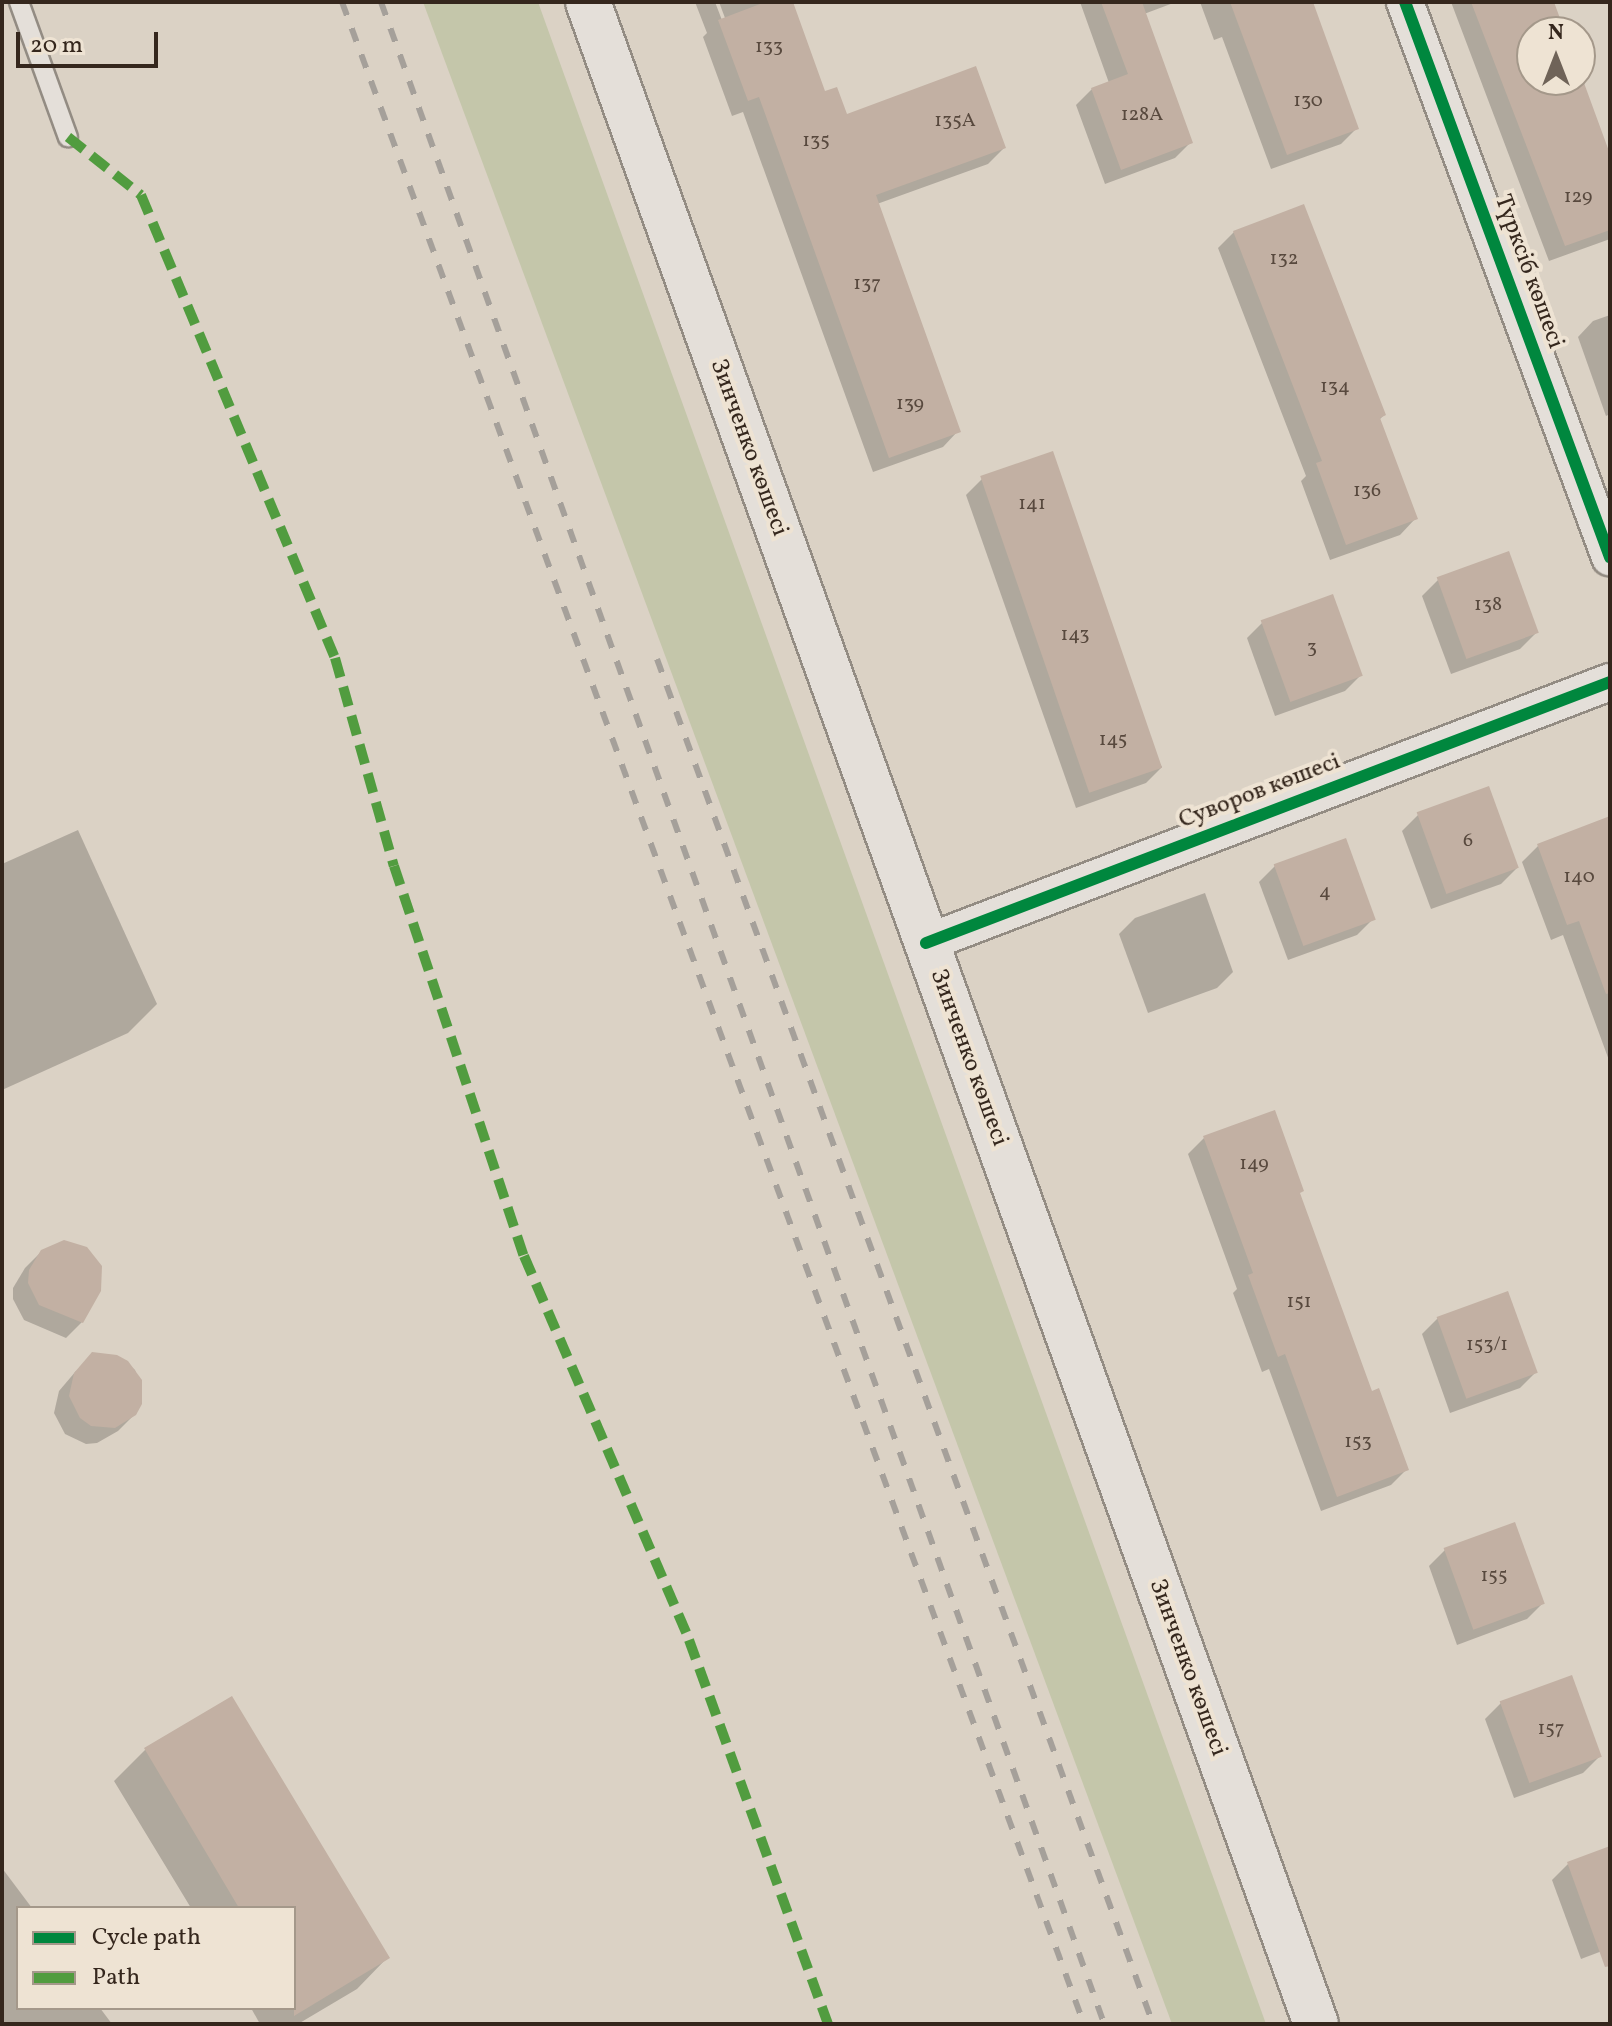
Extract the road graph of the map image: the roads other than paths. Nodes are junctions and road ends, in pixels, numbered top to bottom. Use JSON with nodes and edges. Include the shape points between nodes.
{"nodes":[{"id":1,"x":19,"y":2,"type":"edge"},
{"id":2,"x":588,"y":2,"type":"edge"},
{"id":3,"x":1405,"y":2,"type":"edge"},
{"id":4,"x":68,"y":137,"type":"dead end"},
{"id":5,"x":1610,"y":557,"type":"edge"},
{"id":6,"x":1610,"y":682,"type":"edge"},
{"id":7,"x":926,"y":943,"type":"junction"},
{"id":8,"x":1316,"y":2024,"type":"edge"}],
"edges":[{"from":1,"to":4,"type":"lane"},
{"from":2,"to":7,"type":"main road","name":"Зинченко көшесі"},
{"from":3,"to":5,"type":"street","name":"Түрксіб көшесі"},
{"from":6,"to":7,"type":"street","name":"Суворов көшесі"},
{"from":7,"to":8,"type":"main road","name":"Зинченко көшесі"}]}
